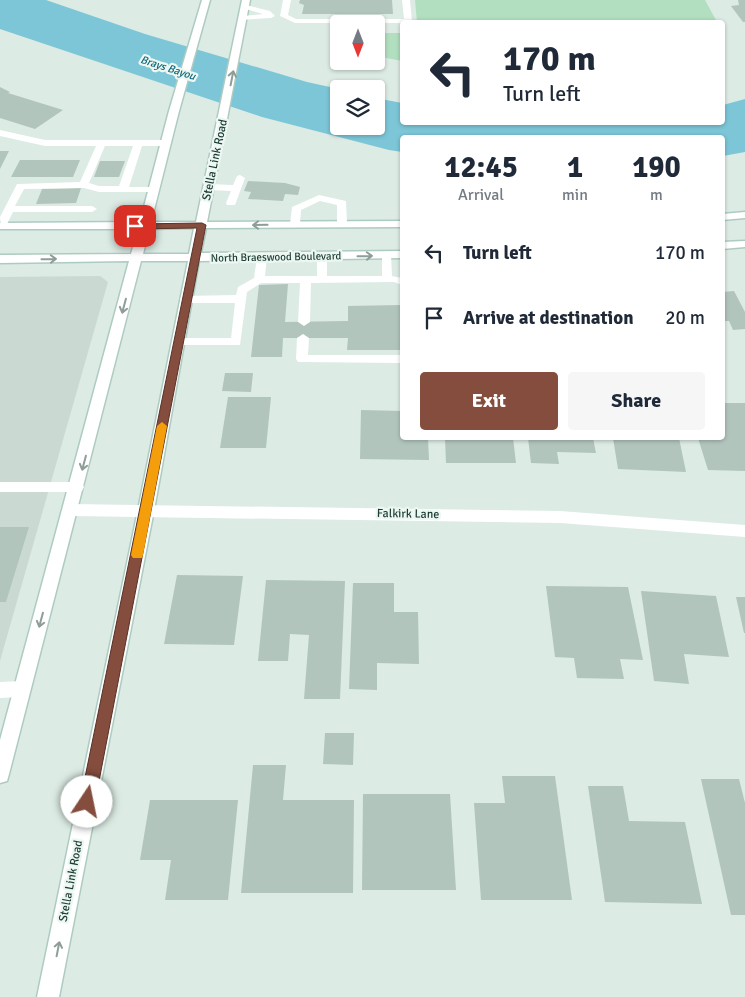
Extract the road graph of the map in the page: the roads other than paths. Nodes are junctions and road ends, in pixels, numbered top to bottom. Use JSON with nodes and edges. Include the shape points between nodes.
{"nodes":[{"id":1,"x":206,"y":0,"type":"edge"},
{"id":2,"x":287,"y":0,"type":"edge"},
{"id":3,"x":406,"y":0,"type":"edge"},
{"id":4,"x":245,"y":3,"type":"edge"},
{"id":5,"x":271,"y":16,"type":"junction"},
{"id":6,"x":284,"y":16,"type":"junction"},
{"id":7,"x":243,"y":18,"type":"junction"},
{"id":8,"x":408,"y":20,"type":"edge"},
{"id":9,"x":400,"y":21,"type":"edge"},
{"id":10,"x":0,"y":133,"type":"edge"},
{"id":11,"x":102,"y":143,"type":"junction"},
{"id":12,"x":138,"y":143,"type":"junction"},
{"id":13,"x":166,"y":143,"type":"junction"},
{"id":14,"x":84,"y":185,"type":"junction"},
{"id":15,"x":209,"y":187,"type":"junction"},
{"id":16,"x":99,"y":189,"type":"junction"},
{"id":17,"x":123,"y":190,"type":"junction"},
{"id":18,"x":154,"y":190,"type":"junction"},
{"id":19,"x":231,"y":203,"type":"dead end"},
{"id":20,"x":9,"y":209,"type":"junction"},
{"id":21,"x":92,"y":209,"type":"junction"},
{"id":22,"x":745,"y":215,"type":"edge"},
{"id":23,"x":725,"y":217,"type":"edge"},
{"id":24,"x":296,"y":224,"type":"junction"},
{"id":25,"x":342,"y":224,"type":"junction"},
{"id":26,"x":400,"y":224,"type":"edge"},
{"id":27,"x":202,"y":225,"type":"junction"},
{"id":28,"x":0,"y":226,"type":"edge"},
{"id":29,"x":85,"y":226,"type":"junction"},
{"id":30,"x":145,"y":226,"type":"junction"},
{"id":31,"x":745,"y":244,"type":"edge"},
{"id":32,"x":725,"y":246,"type":"edge"},
{"id":33,"x":400,"y":255,"type":"edge"},
{"id":34,"x":322,"y":256,"type":"junction"},
{"id":35,"x":387,"y":256,"type":"junction"},
{"id":36,"x":262,"y":257,"type":"junction"},
{"id":37,"x":194,"y":258,"type":"junction"},
{"id":38,"x":0,"y":259,"type":"edge"},
{"id":39,"x":136,"y":259,"type":"junction"},
{"id":40,"x":387,"y":279,"type":"junction"},
{"id":41,"x":259,"y":280,"type":"junction"},
{"id":42,"x":306,"y":280,"type":"junction"},
{"id":43,"x":322,"y":280,"type":"junction"},
{"id":44,"x":400,"y":281,"type":"edge"},
{"id":45,"x":186,"y":299,"type":"junction"},
{"id":46,"x":241,"y":299,"type":"junction"},
{"id":47,"x":304,"y":322,"type":"dead end"},
{"id":48,"x":303,"y":338,"type":"dead end"},
{"id":49,"x":178,"y":342,"type":"junction"},
{"id":50,"x":400,"y":359,"type":"edge"},
{"id":51,"x":0,"y":487,"type":"edge"},
{"id":52,"x":78,"y":487,"type":"junction"},
{"id":53,"x":71,"y":510,"type":"junction"},
{"id":54,"x":146,"y":510,"type":"junction"},
{"id":55,"x":745,"y":531,"type":"edge"},
{"id":56,"x":0,"y":690,"type":"edge"},
{"id":57,"x":22,"y":690,"type":"junction"},
{"id":58,"x":0,"y":774,"type":"edge"},
{"id":59,"x":48,"y":997,"type":"edge"}],
"edges":[{"from":1,"to":13,"type":"main road"},
{"from":2,"to":6,"type":"lane"},
{"from":3,"to":8,"type":"lane"},
{"from":4,"to":5,"type":"lane"},
{"from":4,"to":7,"type":"main road","name":"Stella Link Road"},
{"from":5,"to":6,"type":"lane"},
{"from":5,"to":7,"type":"lane"},
{"from":6,"to":9,"type":"lane","via":[[295,21]]},
{"from":15,"to":7,"type":"main road","name":"Stella Link Road","one_way":true},
{"from":10,"to":11,"type":"lane","via":[[45,143]]},
{"from":11,"to":12,"type":"lane"},
{"from":11,"to":14,"type":"lane"},
{"from":12,"to":13,"type":"lane"},
{"from":12,"to":17,"type":"lane"},
{"from":13,"to":18,"type":"main road"},
{"from":14,"to":16,"type":"lane"},
{"from":14,"to":20,"type":"lane","via":[[20,186]]},
{"from":15,"to":19,"type":"lane","via":[[238,183]]},
{"from":15,"to":27,"type":"main road","name":"Stella Link Road"},
{"from":16,"to":17,"type":"lane"},
{"from":16,"to":21,"type":"lane"},
{"from":17,"to":18,"type":"lane"},
{"from":18,"to":30,"type":"main road"},
{"from":20,"to":21,"type":"lane"},
{"from":20,"to":28,"type":"lane"},
{"from":21,"to":29,"type":"lane"},
{"from":22,"to":23,"type":"main road"},
{"from":24,"to":25,"type":"main road"},
{"from":24,"to":25,"type":"lane","via":[[296,209],[319,198],[342,203]]},
{"from":24,"to":27,"type":"main road","one_way":true},
{"from":25,"to":26,"type":"main road"},
{"from":27,"to":30,"type":"main road"},
{"from":27,"to":37,"type":"main road","name":"Stella Link Road"},
{"from":28,"to":29,"type":"main road"},
{"from":29,"to":30,"type":"main road"},
{"from":30,"to":39,"type":"main road"},
{"from":31,"to":32,"type":"main road"},
{"from":33,"to":35,"type":"main road","name":"North Braeswood Boulevard"},
{"from":34,"to":35,"type":"main road","name":"North Braeswood Boulevard","one_way":true},
{"from":34,"to":36,"type":"main road","name":"North Braeswood Boulevard"},
{"from":34,"to":43,"type":"lane"},
{"from":35,"to":40,"type":"lane"},
{"from":36,"to":37,"type":"main road","name":"North Braeswood Boulevard"},
{"from":36,"to":41,"type":"lane"},
{"from":37,"to":39,"type":"main road","name":"North Braeswood Boulevard"},
{"from":37,"to":45,"type":"main road","name":"Stella Link Road"},
{"from":38,"to":39,"type":"main road","name":"North Braeswood Boulevard","one_way":true},
{"from":39,"to":52,"type":"main road","one_way":true},
{"from":40,"to":43,"type":"lane"},
{"from":40,"to":44,"type":"lane"},
{"from":41,"to":42,"type":"lane"},
{"from":41,"to":46,"type":"lane","via":[[242,290]]},
{"from":42,"to":43,"type":"lane"},
{"from":42,"to":47,"type":"lane"},
{"from":45,"to":46,"type":"lane"},
{"from":45,"to":49,"type":"main road","name":"Stella Link Road"},
{"from":46,"to":49,"type":"lane","via":[[236,342]]},
{"from":48,"to":50,"type":"lane","via":[[302,359]]},
{"from":49,"to":54,"type":"main road","name":"Stella Link Road"},
{"from":51,"to":52,"type":"lane"},
{"from":52,"to":53,"type":"main road"},
{"from":53,"to":54,"type":"main road","name":"Falkirk Lane"},
{"from":53,"to":57,"type":"main road","one_way":true},
{"from":54,"to":55,"type":"main road","name":"Falkirk Lane","via":[[560,517]]},
{"from":59,"to":54,"type":"main road","name":"Stella Link Road","one_way":true},
{"from":56,"to":57,"type":"lane"},
{"from":57,"to":58,"type":"main road"}]}
